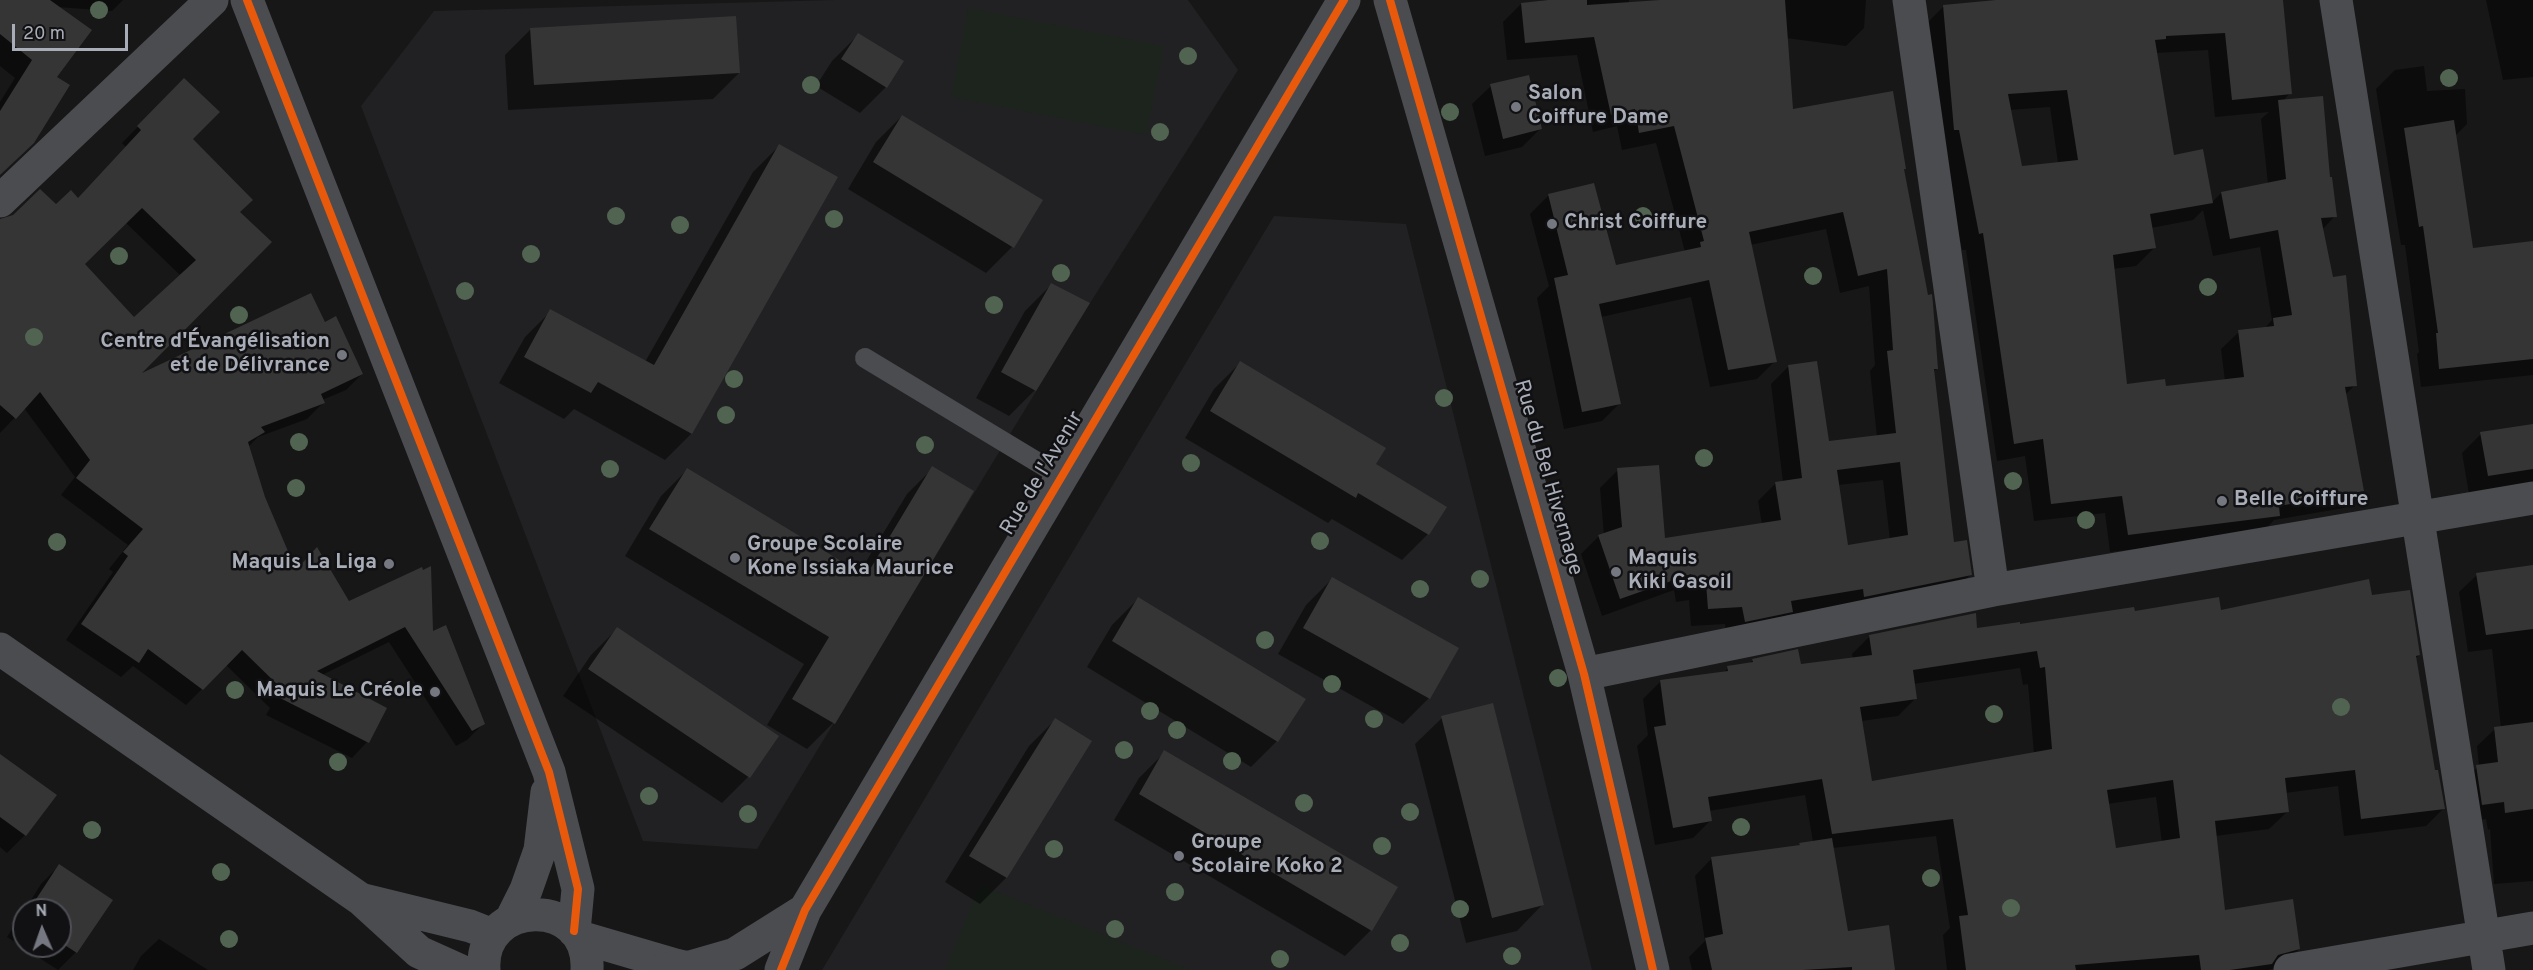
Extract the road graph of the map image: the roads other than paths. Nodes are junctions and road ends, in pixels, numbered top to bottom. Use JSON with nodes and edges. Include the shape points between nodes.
{"nodes":[{"id":1,"x":212,"y":0,"type":"edge"},
{"id":2,"x":247,"y":0,"type":"edge"},
{"id":3,"x":1344,"y":0,"type":"edge"},
{"id":4,"x":1390,"y":0,"type":"edge"},
{"id":5,"x":1908,"y":0,"type":"edge"},
{"id":6,"x":2336,"y":0,"type":"edge"},
{"id":7,"x":0,"y":201,"type":"edge"},
{"id":8,"x":865,"y":358,"type":"dead end"},
{"id":9,"x":1062,"y":477,"type":"junction"},
{"id":10,"x":2533,"y":498,"type":"edge"},
{"id":11,"x":2418,"y":518,"type":"junction"},
{"id":12,"x":1993,"y":590,"type":"junction"},
{"id":13,"x":0,"y":649,"type":"edge"},
{"id":14,"x":1584,"y":674,"type":"junction"},
{"id":15,"x":549,"y":772,"type":"junction"},
{"id":16,"x":362,"y":900,"type":"junction"},
{"id":17,"x":805,"y":910,"type":"junction"},
{"id":18,"x":502,"y":927,"type":"junction"},
{"id":19,"x":2533,"y":928,"type":"edge"},
{"id":20,"x":577,"y":934,"type":"junction"},
{"id":21,"x":2484,"y":936,"type":"junction"},
{"id":22,"x":682,"y":968,"type":"edge"},
{"id":23,"x":459,"y":970,"type":"edge"},
{"id":24,"x":484,"y":970,"type":"edge"},
{"id":25,"x":587,"y":970,"type":"edge"},
{"id":26,"x":781,"y":970,"type":"edge"},
{"id":27,"x":1653,"y":970,"type":"edge"},
{"id":28,"x":2290,"y":970,"type":"edge"},
{"id":29,"x":2489,"y":970,"type":"edge"}],
"edges":[{"from":1,"to":7,"type":"street"},
{"from":2,"to":15,"type":"street"},
{"from":3,"to":9,"type":"street","name":"Rue de l'Avenir"},
{"from":4,"to":14,"type":"street","name":"Rue du Bel Hivernage"},
{"from":5,"to":12,"type":"street"},
{"from":6,"to":11,"type":"street"},
{"from":8,"to":9,"type":"lane"},
{"from":9,"to":17,"type":"street","name":"Rue de l'Avenir"},
{"from":10,"to":11,"type":"street"},
{"from":11,"to":12,"type":"street"},
{"from":11,"to":21,"type":"street"},
{"from":12,"to":14,"type":"street"},
{"from":13,"to":16,"type":"street"},
{"from":14,"to":27,"type":"street","name":"Rue du Bel Hivernage"},
{"from":15,"to":18,"type":"street","via":[[540,850],[526,890]]},
{"from":15,"to":20,"type":"street","via":[[578,889]]},
{"from":16,"to":18,"type":"street","via":[[470,926]]},
{"from":16,"to":23,"type":"street","via":[[419,952]]},
{"from":17,"to":22,"type":"street","name":"Rue de l'Avenir","via":[[735,954]]},
{"from":17,"to":26,"type":"street","name":"Rue de l'Avenir"},
{"from":18,"to":20,"type":"street","via":[[527,914],[544,914],[560,920]]},
{"from":18,"to":24,"type":"street","via":[[487,948]]},
{"from":19,"to":21,"type":"street"},
{"from":20,"to":22,"type":"street"},
{"from":20,"to":25,"type":"street","via":[[588,957]]},
{"from":21,"to":28,"type":"street"},
{"from":21,"to":29,"type":"street"}]}
